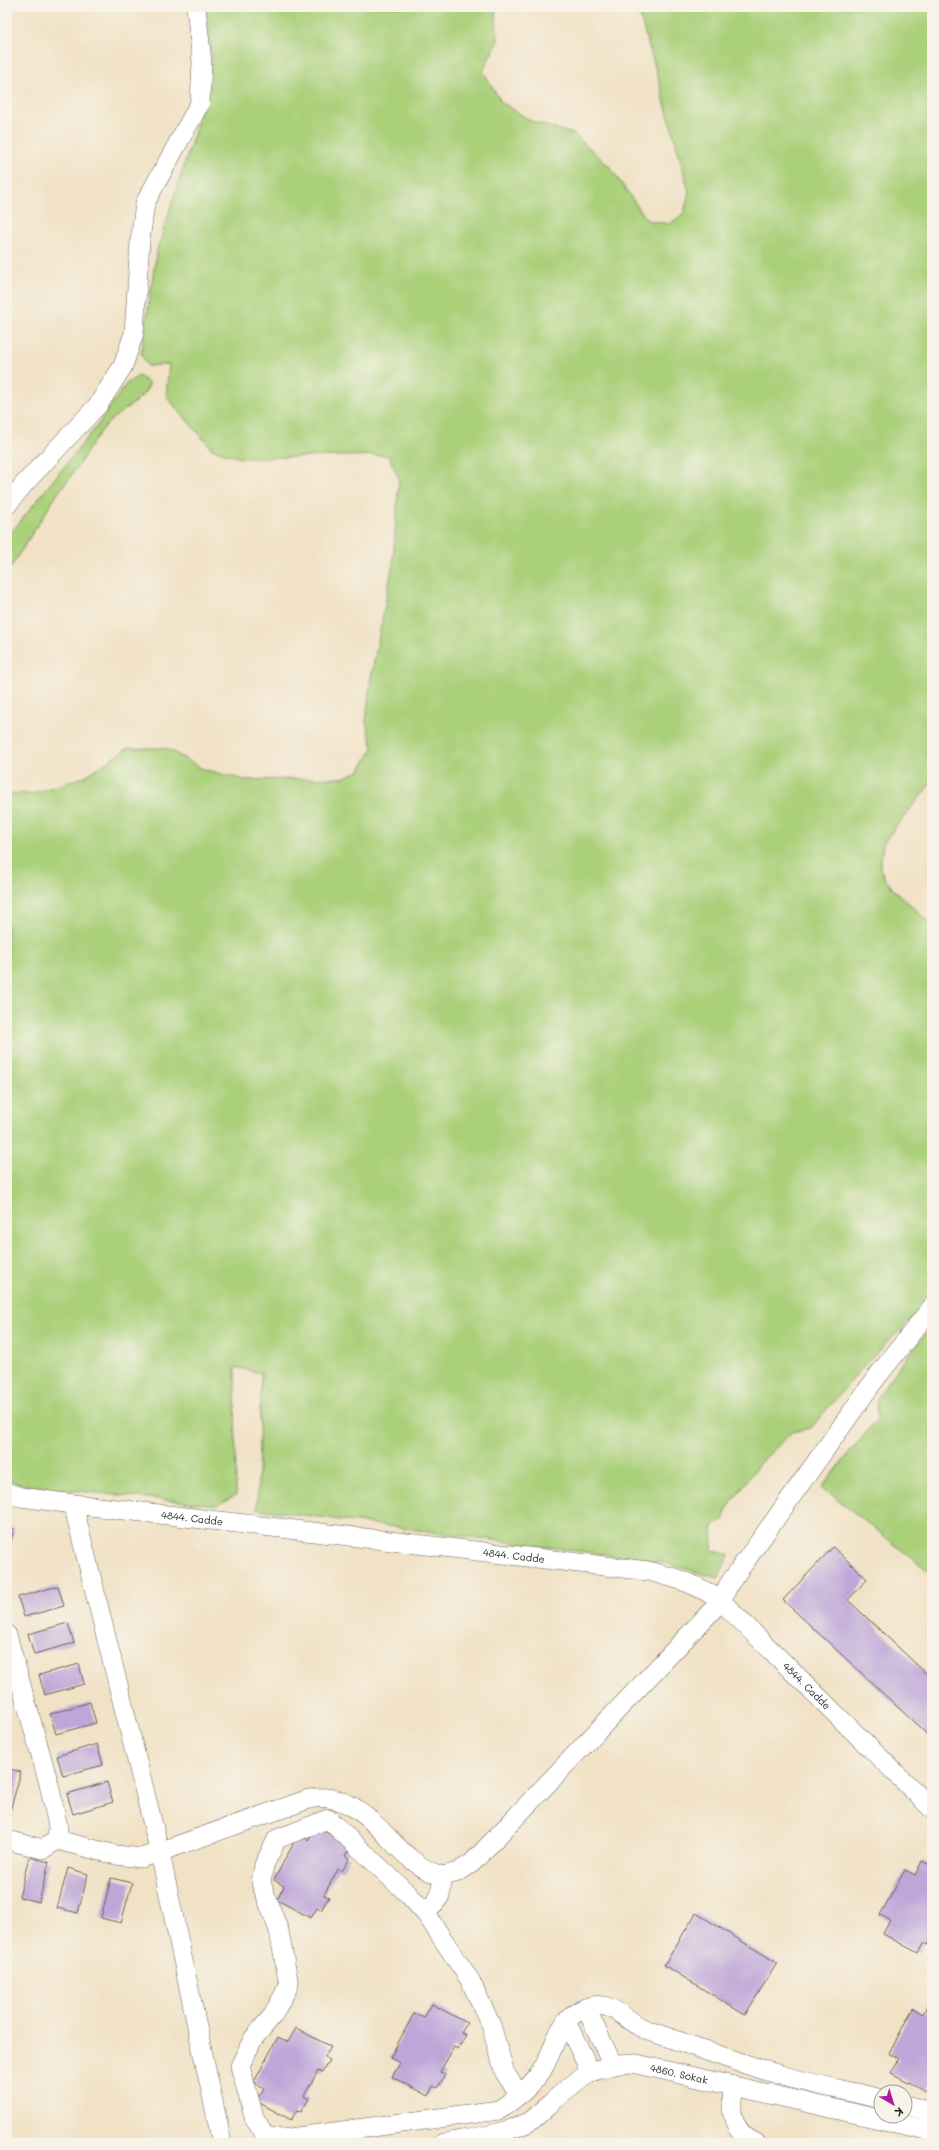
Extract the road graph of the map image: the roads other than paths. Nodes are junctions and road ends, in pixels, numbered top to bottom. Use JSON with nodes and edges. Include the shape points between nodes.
{"nodes":[{"id":1,"x":196,"y":7,"type":"edge"},
{"id":2,"x":7,"y":505,"type":"edge"},
{"id":3,"x":932,"y":1307,"type":"edge"},
{"id":4,"x":7,"y":1492,"type":"edge"},
{"id":5,"x":73,"y":1504,"type":"junction"},
{"id":6,"x":721,"y":1601,"type":"junction"},
{"id":7,"x":7,"y":1635,"type":"edge"},
{"id":8,"x":932,"y":1809,"type":"edge"},
{"id":9,"x":7,"y":1840,"type":"edge"},
{"id":10,"x":57,"y":1840,"type":"junction"},
{"id":11,"x":160,"y":1853,"type":"junction"},
{"id":12,"x":443,"y":1876,"type":"junction"},
{"id":13,"x":426,"y":1914,"type":"junction"},
{"id":14,"x":586,"y":2008,"type":"junction"},
{"id":15,"x":566,"y":2021,"type":"junction"},
{"id":16,"x":612,"y":2064,"type":"junction"},
{"id":17,"x":591,"y":2073,"type":"junction"},
{"id":18,"x":734,"y":2086,"type":"junction"},
{"id":19,"x":522,"y":2094,"type":"junction"},
{"id":20,"x":873,"y":2097,"type":"edge"},
{"id":21,"x":913,"y":2107,"type":"edge"},
{"id":22,"x":932,"y":2112,"type":"edge"},
{"id":23,"x":932,"y":2131,"type":"edge"},
{"id":24,"x":222,"y":2143,"type":"edge"},
{"id":25,"x":443,"y":2143,"type":"edge"},
{"id":26,"x":756,"y":2143,"type":"edge"}],
"edges":[{"from":1,"to":2,"type":"street","via":[[202,62],[200,104],[145,202],[134,333],[123,366],[98,405]]},
{"from":3,"to":6,"type":"street","via":[[876,1378],[729,1584]]},
{"from":4,"to":5,"type":"street","name":"4844. Cadde","via":[[21,1497]]},
{"from":5,"to":6,"type":"street","name":"4844. Cadde","via":[[648,1571],[679,1578],[702,1588]]},
{"from":5,"to":11,"type":"street"},
{"from":6,"to":8,"type":"street","name":"4844. Cadde"},
{"from":6,"to":12,"type":"street","via":[[472,1863],[458,1872]]},
{"from":7,"to":10,"type":"street","via":[[49,1784],[58,1827]]},
{"from":9,"to":10,"type":"street","via":[[43,1848]]},
{"from":10,"to":11,"type":"street","via":[[116,1855],[142,1858]]},
{"from":11,"to":12,"type":"street","via":[[309,1799],[328,1798],[364,1815],[414,1863],[430,1873]]},
{"from":11,"to":24,"type":"street"},
{"from":12,"to":13,"type":"street","via":[[440,1896]]},
{"from":13,"to":19,"type":"street","via":[[470,1980],[491,2025],[505,2072],[512,2085]]},
{"from":13,"to":19,"type":"street","via":[[408,1893],[328,1819],[277,1839],[264,1865],[261,1883],[279,1931],[289,1985],[273,2015],[253,2039],[240,2066],[259,2128],[265,2136],[282,2139],[467,2116],[499,2110]]},
{"from":14,"to":15,"type":"street"},
{"from":14,"to":16,"type":"street"},
{"from":14,"to":20,"type":"street","via":[[598,2004],[613,2008],[640,2028],[784,2076]]},
{"from":15,"to":17,"type":"street"},
{"from":15,"to":19,"type":"street","via":[[556,2035],[549,2058]]},
{"from":16,"to":17,"type":"street","name":"4860. Sokak"},
{"from":16,"to":18,"type":"street","name":"4860. Sokak","via":[[632,2063]]},
{"from":17,"to":25,"type":"street","name":"4860. Sokak","via":[[573,2083],[530,2121],[501,2133]]},
{"from":18,"to":23,"type":"street","name":"4860. Sokak"},
{"from":18,"to":26,"type":"street","via":[[731,2112],[741,2133]]},
{"from":21,"to":22,"type":"street"}]}
